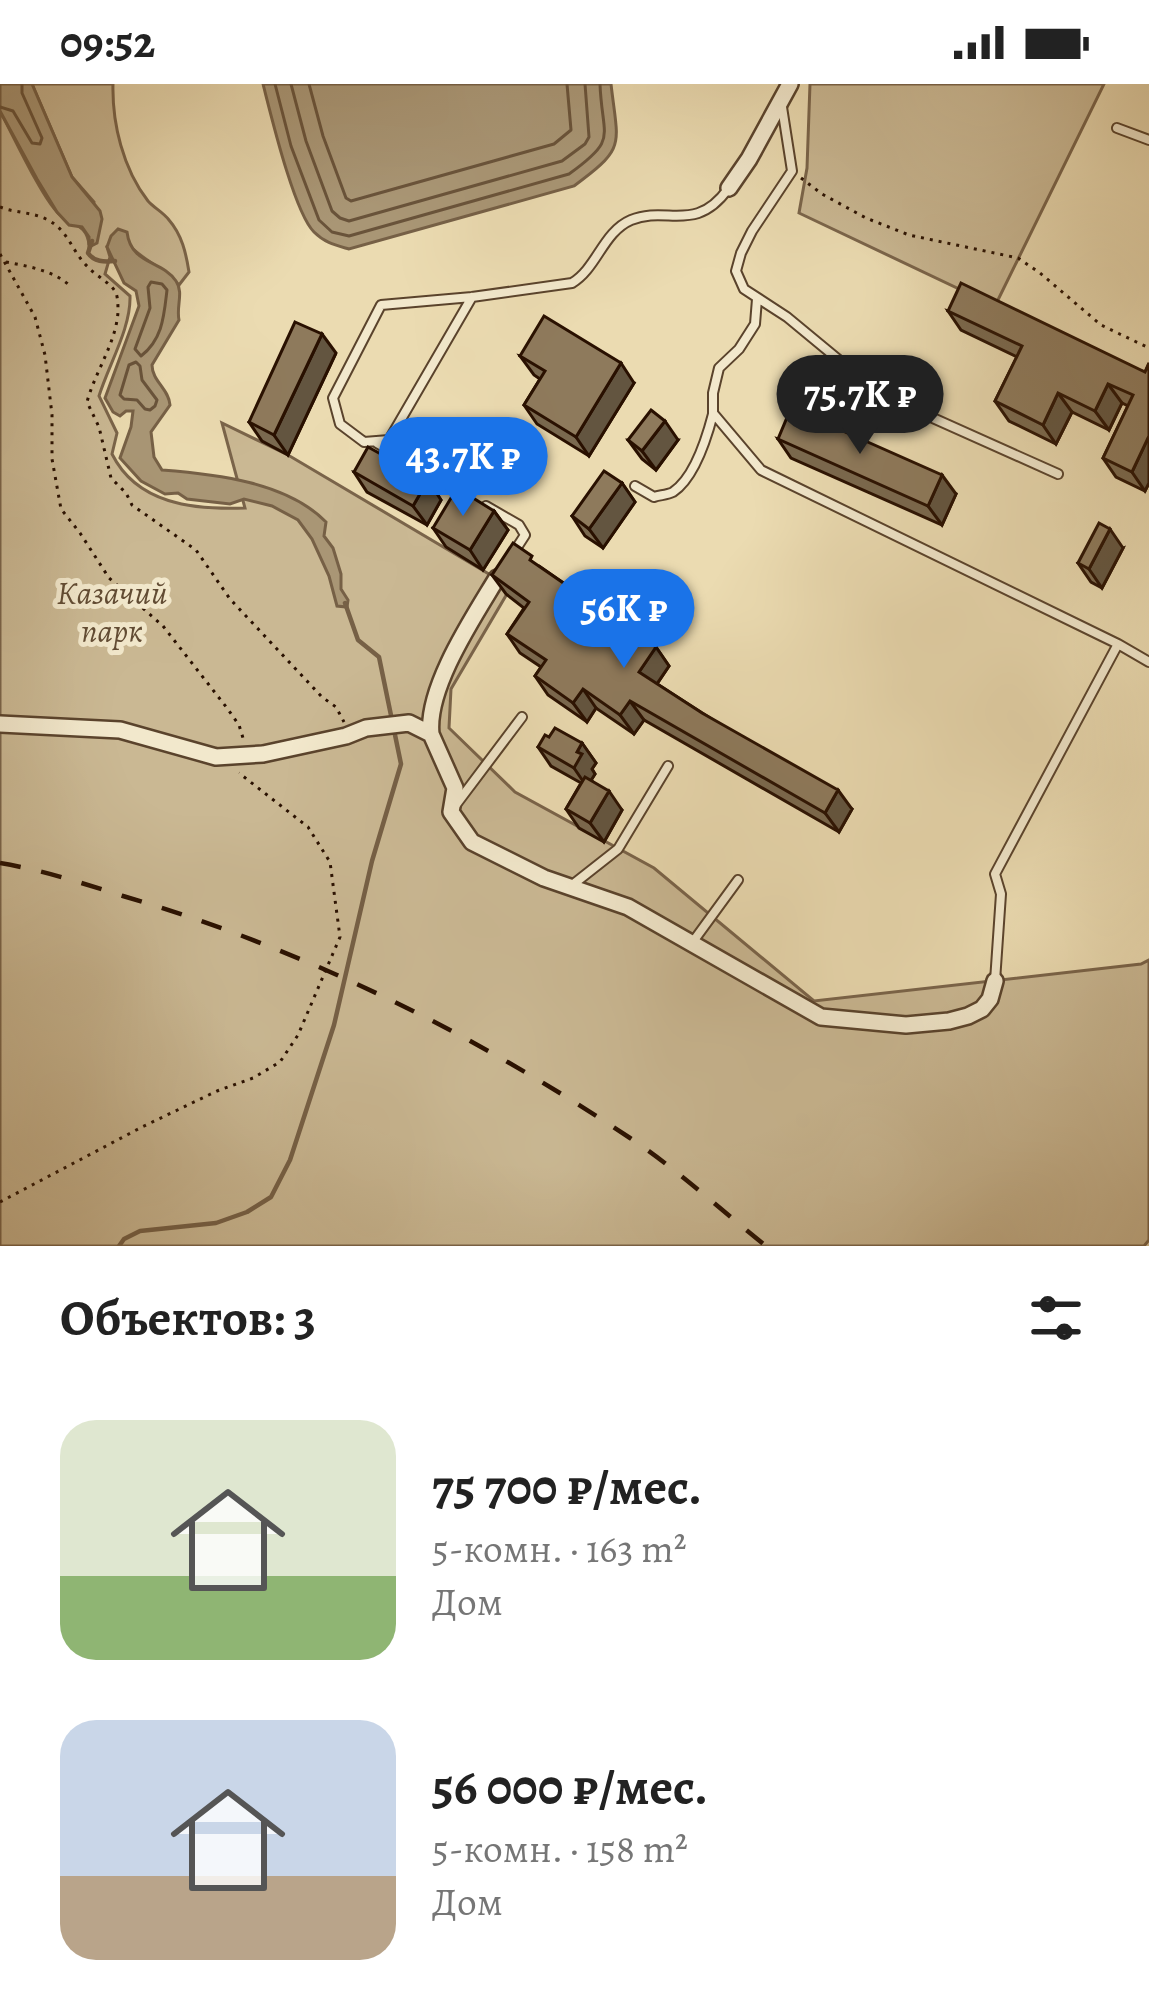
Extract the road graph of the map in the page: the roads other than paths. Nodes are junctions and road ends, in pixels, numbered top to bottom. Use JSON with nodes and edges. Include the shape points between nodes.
{"nodes":[{"id":1,"x":790,"y":84,"type":"edge"},
{"id":2,"x":781,"y":100,"type":"junction"},
{"id":3,"x":1117,"y":128,"type":"dead end"},
{"id":4,"x":1149,"y":140,"type":"edge"},
{"id":5,"x":729,"y":188,"type":"joint"},
{"id":6,"x":472,"y":297,"type":"junction"},
{"id":7,"x":757,"y":299,"type":"junction"},
{"id":8,"x":713,"y":413,"type":"junction"},
{"id":9,"x":374,"y":441,"type":"junction"},
{"id":10,"x":1058,"y":474,"type":"dead end"},
{"id":11,"x":635,"y":487,"type":"dead end"},
{"id":12,"x":510,"y":558,"type":"edge"},
{"id":13,"x":500,"y":573,"type":"edge"},
{"id":14,"x":1118,"y":644,"type":"junction"},
{"id":15,"x":1149,"y":662,"type":"edge"},
{"id":16,"x":522,"y":717,"type":"dead end"},
{"id":17,"x":0,"y":724,"type":"edge"},
{"id":18,"x":431,"y":734,"type":"junction"},
{"id":19,"x":668,"y":766,"type":"dead end"},
{"id":20,"x":451,"y":812,"type":"junction"},
{"id":21,"x":738,"y":880,"type":"dead end"},
{"id":22,"x":569,"y":887,"type":"junction"},
{"id":23,"x":691,"y":944,"type":"junction"},
{"id":24,"x":995,"y":981,"type":"joint"}],
"edges":[{"from":1,"to":2,"type":"street"},
{"from":2,"to":5,"type":"street"},
{"from":2,"to":7,"type":"lane","via":[[792,171],[736,272]]},
{"from":3,"to":4,"type":"lane"},
{"from":5,"to":6,"type":"lane","via":[[704,211],[625,223],[572,283]]},
{"from":6,"to":9,"type":"lane","via":[[389,440]]},
{"from":6,"to":9,"type":"lane","via":[[381,305],[333,398],[340,424]]},
{"from":7,"to":8,"type":"lane","via":[[755,324],[719,368]]},
{"from":7,"to":10,"type":"lane","via":[[856,380]]},
{"from":8,"to":11,"type":"lane","via":[[705,444],[674,491],[654,497]]},
{"from":8,"to":14,"type":"lane","via":[[761,470]]},
{"from":9,"to":12,"type":"lane","via":[[519,526],[525,535]]},
{"from":13,"to":18,"type":"street","via":[[438,692]]},
{"from":14,"to":15,"type":"lane"},
{"from":14,"to":24,"type":"lane","via":[[994,874]]},
{"from":16,"to":20,"type":"lane"},
{"from":17,"to":18,"type":"street","via":[[120,730],[216,757],[409,723]]},
{"from":18,"to":20,"type":"street","via":[[455,788]]},
{"from":19,"to":22,"type":"lane","via":[[618,849]]},
{"from":20,"to":22,"type":"street","via":[[472,842]]},
{"from":21,"to":23,"type":"lane"},
{"from":22,"to":23,"type":"street","via":[[628,907]]},
{"from":23,"to":24,"type":"street","via":[[821,1017],[949,1021],[982,1010]]}]}
